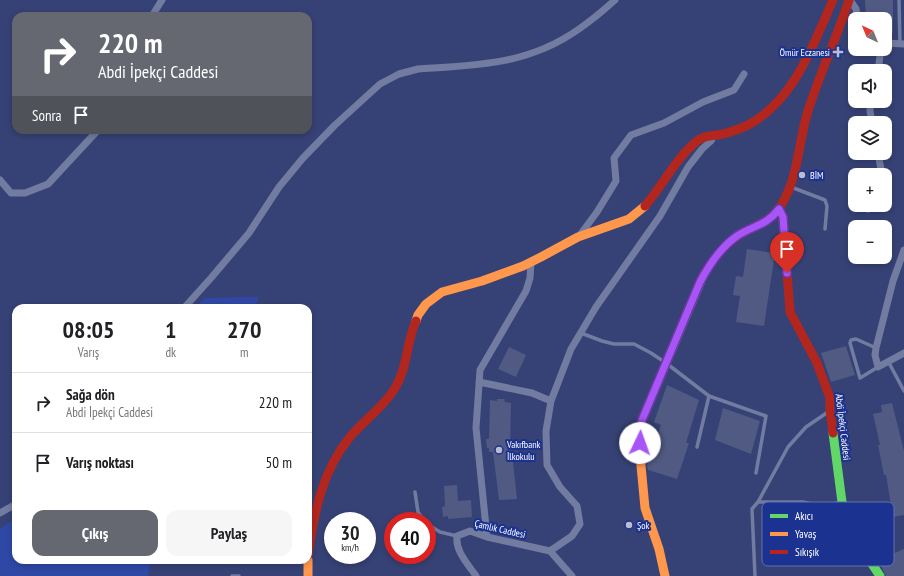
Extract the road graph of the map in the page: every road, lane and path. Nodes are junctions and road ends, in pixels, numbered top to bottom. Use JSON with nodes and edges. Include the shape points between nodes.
{"nodes":[{"id":1,"x":162,"y":0,"type":"edge"},
{"id":2,"x":615,"y":0,"type":"edge"},
{"id":3,"x":833,"y":0,"type":"edge"},
{"id":4,"x":850,"y":0,"type":"edge"},
{"id":5,"x":899,"y":0,"type":"edge"},
{"id":6,"x":154,"y":12,"type":"edge"},
{"id":7,"x":857,"y":12,"type":"edge"},
{"id":8,"x":892,"y":43,"type":"edge"},
{"id":9,"x":902,"y":44,"type":"edge"},
{"id":10,"x":744,"y":74,"type":"dead end"},
{"id":11,"x":94,"y":134,"type":"edge"},
{"id":12,"x":714,"y":135,"type":"junction"},
{"id":13,"x":0,"y":180,"type":"edge"},
{"id":14,"x":790,"y":187,"type":"junction"},
{"id":15,"x":779,"y":209,"type":"junction"},
{"id":16,"x":825,"y":229,"type":"dead end"},
{"id":17,"x":580,"y":235,"type":"junction"},
{"id":18,"x":904,"y":250,"type":"edge"},
{"id":19,"x":531,"y":262,"type":"junction"},
{"id":20,"x":188,"y":304,"type":"edge"},
{"id":21,"x":581,"y":333,"type":"junction"},
{"id":22,"x":876,"y":348,"type":"junction"},
{"id":23,"x":904,"y":353,"type":"edge"},
{"id":24,"x":888,"y":361,"type":"junction"},
{"id":25,"x":666,"y":363,"type":"junction"},
{"id":26,"x":878,"y":367,"type":"junction"},
{"id":27,"x":479,"y":382,"type":"junction"},
{"id":28,"x":904,"y":391,"type":"edge"},
{"id":29,"x":710,"y":396,"type":"junction"},
{"id":30,"x":551,"y":401,"type":"junction"},
{"id":31,"x":830,"y":410,"type":"junction"},
{"id":32,"x":697,"y":447,"type":"dead end"},
{"id":33,"x":756,"y":473,"type":"dead end"},
{"id":34,"x":415,"y":492,"type":"dead end"},
{"id":35,"x":758,"y":502,"type":"junction"},
{"id":36,"x":762,"y":502,"type":"edge"},
{"id":37,"x":762,"y":502,"type":"edge"},
{"id":38,"x":803,"y":502,"type":"edge"},
{"id":39,"x":842,"y":502,"type":"edge"},
{"id":40,"x":12,"y":506,"type":"edge"},
{"id":41,"x":418,"y":512,"type":"edge"},
{"id":42,"x":0,"y":513,"type":"edge"},
{"id":43,"x":312,"y":529,"type":"edge"},
{"id":44,"x":436,"y":530,"type":"edge"},
{"id":45,"x":457,"y":536,"type":"junction"},
{"id":46,"x":487,"y":537,"type":"junction"},
{"id":47,"x":550,"y":551,"type":"junction"},
{"id":48,"x":308,"y":564,"type":"edge"},
{"id":49,"x":873,"y":566,"type":"edge"},
{"id":50,"x":232,"y":576,"type":"edge"},
{"id":51,"x":239,"y":576,"type":"edge"},
{"id":52,"x":308,"y":576,"type":"edge"},
{"id":53,"x":476,"y":576,"type":"edge"},
{"id":54,"x":572,"y":576,"type":"edge"},
{"id":55,"x":665,"y":576,"type":"edge"},
{"id":56,"x":755,"y":576,"type":"edge"},
{"id":57,"x":880,"y":576,"type":"edge"}],
"edges":[{"from":1,"to":6,"type":"street"},
{"from":2,"to":20,"type":"street","via":[[560,41],[526,56],[480,65],[418,69],[399,74],[380,84],[303,158],[279,187],[249,233]]},
{"from":3,"to":12,"type":"street","via":[[802,68],[784,96],[772,108],[747,125]]},
{"from":4,"to":7,"type":"street"},
{"from":4,"to":14,"type":"street","via":[[808,111]]},
{"from":5,"to":9,"type":"lane"},
{"from":8,"to":9,"type":"street"},
{"from":10,"to":17,"type":"street","via":[[734,90],[632,135],[614,158],[616,181]]},
{"from":11,"to":13,"type":"street","via":[[48,184],[25,193],[11,193]]},
{"from":12,"to":17,"type":"street","via":[[708,135],[693,145],[637,214],[618,224]]},
{"from":12,"to":21,"type":"street","via":[[688,168],[660,216],[596,307]]},
{"from":14,"to":15,"type":"street"},
{"from":14,"to":16,"type":"lane","via":[[825,200]]},
{"from":15,"to":25,"type":"street","via":[[771,219],[730,242],[714,259],[700,282]]},
{"from":15,"to":31,"type":"street","name":"Abdi İpekçi Caddesi","via":[[783,217],[790,312],[817,363],[830,398]]},
{"from":17,"to":19,"type":"street"},
{"from":18,"to":22,"type":"street","via":[[893,281]]},
{"from":19,"to":27,"type":"street","via":[[526,291],[480,370]]},
{"from":19,"to":43,"type":"street","via":[[506,273],[444,291],[418,312],[402,375],[395,388],[350,436],[338,453],[319,498]]},
{"from":21,"to":25,"type":"lane","via":[[614,344],[634,344]]},
{"from":21,"to":30,"type":"street","via":[[571,349]]},
{"from":22,"to":26,"type":"street"},
{"from":22,"to":26,"type":"lane","via":[[856,339],[850,343],[860,378]]},
{"from":23,"to":24,"type":"street"},
{"from":24,"to":26,"type":"street"},
{"from":24,"to":28,"type":"lane"},
{"from":25,"to":29,"type":"lane"},
{"from":25,"to":55,"type":"street","via":[[642,420],[640,455],[645,508]]},
{"from":27,"to":30,"type":"street","via":[[532,393]]},
{"from":27,"to":46,"type":"street","via":[[476,428]]},
{"from":29,"to":32,"type":"lane"},
{"from":29,"to":33,"type":"lane","via":[[766,416]]},
{"from":30,"to":47,"type":"street","via":[[546,431],[547,465],[560,487],[577,506],[580,524],[572,536]]},
{"from":31,"to":35,"type":"lane","via":[[806,428],[782,454]]},
{"from":31,"to":39,"type":"street","name":"Abdi İpekçi Caddesi"},
{"from":34,"to":41,"type":"lane"},
{"from":35,"to":36,"type":"lane"},
{"from":35,"to":56,"type":"lane","via":[[752,509]]},
{"from":37,"to":38,"type":"lane"},
{"from":40,"to":42,"type":"street"},
{"from":44,"to":45,"type":"lane"},
{"from":45,"to":46,"type":"street","name":"Çamlık Caddesi","via":[[470,531]]},
{"from":45,"to":53,"type":"street","via":[[456,544]]},
{"from":46,"to":47,"type":"street","name":"Çamlık Caddesi"},
{"from":47,"to":54,"type":"street"},
{"from":48,"to":52,"type":"street"},
{"from":49,"to":57,"type":"street","name":"Abdi İpekçi Caddesi"},
{"from":50,"to":51,"type":"lane"}]}
